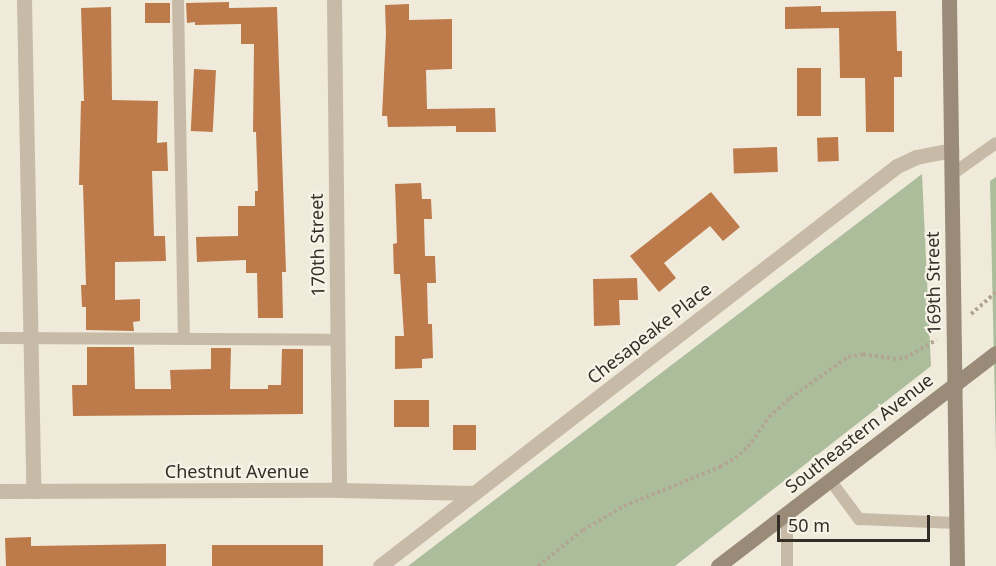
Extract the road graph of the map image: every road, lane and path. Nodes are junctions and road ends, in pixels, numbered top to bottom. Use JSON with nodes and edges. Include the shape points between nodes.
{"nodes":[{"id":1,"x":24,"y":0,"type":"edge"},
{"id":2,"x":178,"y":0,"type":"edge"},
{"id":3,"x":334,"y":0,"type":"edge"},
{"id":4,"x":949,"y":0,"type":"edge"},
{"id":5,"x":996,"y":142,"type":"edge"},
{"id":6,"x":951,"y":150,"type":"junction"},
{"id":7,"x":951,"y":175,"type":"junction"},
{"id":8,"x":996,"y":292,"type":"edge"},
{"id":9,"x":983,"y":305,"type":"dead end"},
{"id":10,"x":0,"y":338,"type":"edge"},
{"id":11,"x":30,"y":338,"type":"junction"},
{"id":12,"x":184,"y":339,"type":"junction"},
{"id":13,"x":338,"y":340,"type":"junction"},
{"id":14,"x":933,"y":343,"type":"dead end"},
{"id":15,"x":996,"y":352,"type":"edge"},
{"id":16,"x":953,"y":385,"type":"junction"},
{"id":17,"x":830,"y":480,"type":"junction"},
{"id":18,"x":339,"y":490,"type":"junction"},
{"id":19,"x":0,"y":491,"type":"edge"},
{"id":20,"x":33,"y":491,"type":"junction"},
{"id":21,"x":474,"y":493,"type":"junction"},
{"id":22,"x":787,"y":513,"type":"junction"},
{"id":23,"x":956,"y":523,"type":"junction"},
{"id":24,"x":380,"y":566,"type":"edge"},
{"id":25,"x":538,"y":566,"type":"edge"},
{"id":26,"x":718,"y":566,"type":"edge"},
{"id":27,"x":787,"y":566,"type":"edge"},
{"id":28,"x":957,"y":566,"type":"edge"}],
"edges":[{"from":1,"to":11,"type":"street"},
{"from":2,"to":12,"type":"lane"},
{"from":3,"to":13,"type":"street","name":"170th Street"},
{"from":4,"to":6,"type":"street","name":"169th Street"},
{"from":5,"to":7,"type":"lane"},
{"from":6,"to":7,"type":"street","name":"169th Street"},
{"from":6,"to":21,"type":"street","name":"Chesapeake Place","via":[[916,157],[897,166]]},
{"from":7,"to":16,"type":"street","name":"169th Street"},
{"from":8,"to":9,"type":"path"},
{"from":10,"to":11,"type":"lane"},
{"from":11,"to":12,"type":"lane"},
{"from":11,"to":20,"type":"street"},
{"from":12,"to":13,"type":"lane"},
{"from":13,"to":18,"type":"street","name":"170th Street"},
{"from":14,"to":25,"type":"path","via":[[905,358],[863,354],[848,357],[790,398],[735,458],[624,506],[583,530]]},
{"from":15,"to":16,"type":"street","name":"Southeastern Avenue"},
{"from":16,"to":17,"type":"street","name":"Southeastern Avenue"},
{"from":16,"to":23,"type":"street","name":"169th Street"},
{"from":17,"to":22,"type":"street","name":"Southeastern Avenue"},
{"from":17,"to":23,"type":"lane","via":[[859,519]]},
{"from":18,"to":20,"type":"street","name":"Chestnut Avenue"},
{"from":18,"to":21,"type":"street","name":"Chestnut Avenue"},
{"from":19,"to":20,"type":"street","name":"Chestnut Avenue"},
{"from":21,"to":24,"type":"street","name":"Chesapeake Place"},
{"from":22,"to":26,"type":"street","name":"Southeastern Avenue"},
{"from":22,"to":27,"type":"lane"},
{"from":23,"to":28,"type":"street","name":"169th Street"}]}
